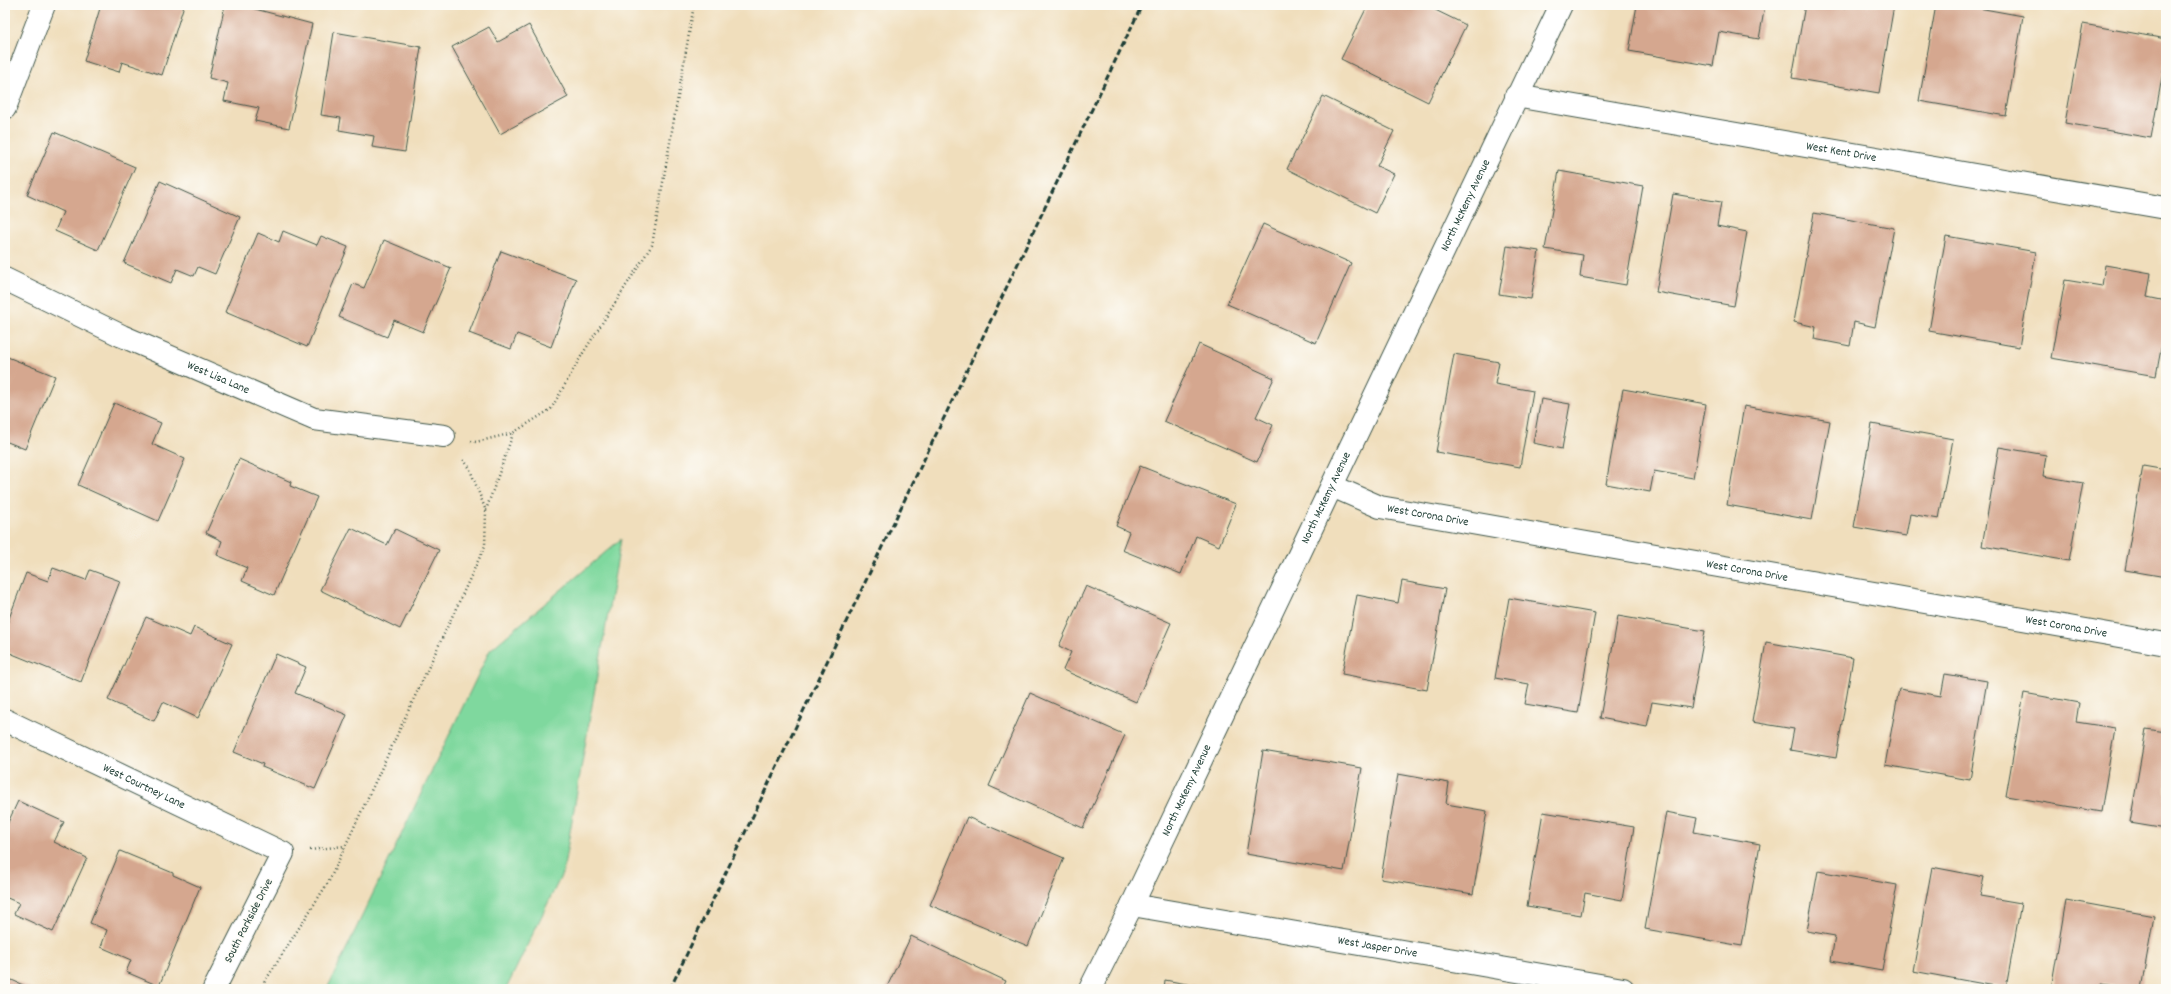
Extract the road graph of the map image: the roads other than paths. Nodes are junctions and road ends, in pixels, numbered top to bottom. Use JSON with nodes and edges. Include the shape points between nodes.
{"nodes":[{"id":1,"x":44,"y":5,"type":"edge"},
{"id":2,"x":1561,"y":5,"type":"edge"},
{"id":3,"x":1516,"y":96,"type":"junction"},
{"id":4,"x":5,"y":108,"type":"edge"},
{"id":5,"x":2166,"y":208,"type":"edge"},
{"id":6,"x":5,"y":279,"type":"edge"},
{"id":7,"x":444,"y":436,"type":"road end"},
{"id":8,"x":1332,"y":486,"type":"junction"},
{"id":9,"x":2166,"y":644,"type":"edge"},
{"id":10,"x":5,"y":720,"type":"edge"},
{"id":11,"x":283,"y":853,"type":"joint"},
{"id":12,"x":1132,"y":905,"type":"junction"},
{"id":13,"x":214,"y":989,"type":"edge"},
{"id":14,"x":1090,"y":989,"type":"edge"},
{"id":15,"x":1623,"y":989,"type":"edge"}],
"edges":[{"from":1,"to":4,"type":"street"},
{"from":2,"to":3,"type":"street","name":"North McKemy Avenue"},
{"from":3,"to":5,"type":"street","name":"West Kent Drive"},
{"from":3,"to":8,"type":"street","name":"North McKemy Avenue"},
{"from":6,"to":7,"type":"street","name":"West Lisa Lane","via":[[122,336],[314,419]]},
{"from":8,"to":9,"type":"street","name":"West Corona Drive","via":[[1380,507]]},
{"from":8,"to":12,"type":"street","name":"North McKemy Avenue"},
{"from":10,"to":11,"type":"street","name":"West Courtney Lane"},
{"from":11,"to":13,"type":"street","name":"South Parkside Drive"},
{"from":12,"to":14,"type":"street","name":"North McKemy Avenue"},
{"from":12,"to":15,"type":"street","name":"West Jasper Drive"}]}
